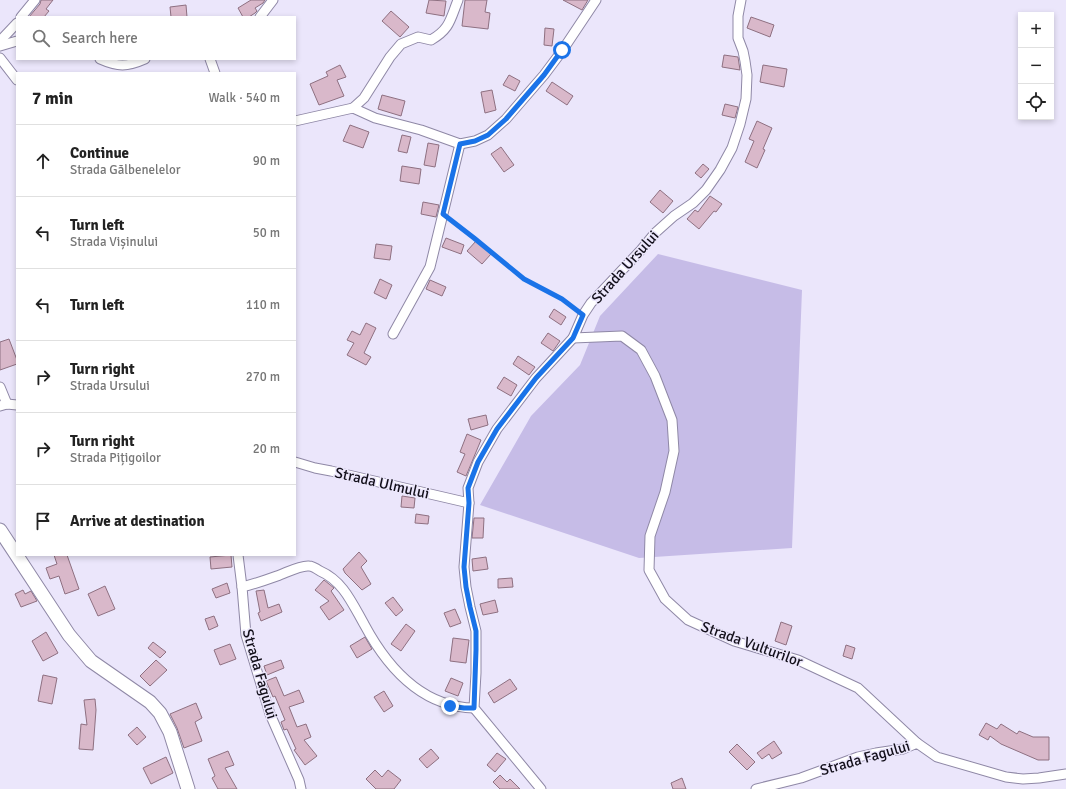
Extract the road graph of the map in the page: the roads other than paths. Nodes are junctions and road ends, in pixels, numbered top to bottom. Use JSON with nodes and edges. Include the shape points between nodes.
{"nodes":[{"id":1,"x":35,"y":0,"type":"edge"},
{"id":2,"x":273,"y":0,"type":"edge"},
{"id":3,"x":458,"y":0,"type":"edge"},
{"id":4,"x":596,"y":0,"type":"edge"},
{"id":5,"x":741,"y":0,"type":"edge"},
{"id":6,"x":22,"y":16,"type":"edge"},
{"id":7,"x":261,"y":16,"type":"edge"},
{"id":8,"x":16,"y":24,"type":"edge"},
{"id":9,"x":0,"y":41,"type":"edge"},
{"id":10,"x":16,"y":41,"type":"edge"},
{"id":11,"x":0,"y":46,"type":"edge"},
{"id":12,"x":0,"y":58,"type":"edge"},
{"id":13,"x":103,"y":60,"type":"edge"},
{"id":14,"x":142,"y":60,"type":"edge"},
{"id":15,"x":210,"y":60,"type":"edge"},
{"id":16,"x":215,"y":72,"type":"edge"},
{"id":17,"x":16,"y":79,"type":"edge"},
{"id":18,"x":353,"y":108,"type":"junction"},
{"id":19,"x":296,"y":121,"type":"edge"},
{"id":20,"x":460,"y":144,"type":"junction"},
{"id":21,"x":393,"y":334,"type":"dead end"},
{"id":22,"x":573,"y":338,"type":"junction"},
{"id":23,"x":0,"y":387,"type":"edge"},
{"id":24,"x":3,"y":405,"type":"edge"},
{"id":25,"x":16,"y":405,"type":"edge"},
{"id":26,"x":296,"y":462,"type":"edge"},
{"id":27,"x":469,"y":503,"type":"junction"},
{"id":28,"x":0,"y":530,"type":"edge"},
{"id":29,"x":16,"y":554,"type":"edge"},
{"id":30,"x":17,"y":556,"type":"edge"},
{"id":31,"x":238,"y":556,"type":"edge"},
{"id":32,"x":242,"y":587,"type":"junction"},
{"id":33,"x":474,"y":708,"type":"junction"},
{"id":34,"x":917,"y":743,"type":"junction"},
{"id":35,"x":1066,"y":774,"type":"edge"},
{"id":36,"x":188,"y":789,"type":"edge"},
{"id":37,"x":301,"y":789,"type":"edge"},
{"id":38,"x":541,"y":789,"type":"edge"},
{"id":39,"x":756,"y":789,"type":"edge"}],
"edges":[{"from":1,"to":6,"type":"street"},
{"from":2,"to":7,"type":"street"},
{"from":3,"to":18,"type":"street","via":[[447,27],[441,34],[430,40],[418,37],[401,44],[364,98]]},
{"from":4,"to":20,"type":"street","via":[[544,75],[506,119],[488,135]]},
{"from":5,"to":22,"type":"street","name":"Strada Ursului","via":[[738,38],[747,75],[746,99],[732,148],[706,190],[655,233],[592,303],[583,315]]},
{"from":8,"to":9,"type":"street"},
{"from":10,"to":11,"type":"street"},
{"from":12,"to":17,"type":"street"},
{"from":13,"to":14,"type":"street","via":[[117,65],[130,65]]},
{"from":15,"to":16,"type":"street"},
{"from":18,"to":19,"type":"street"},
{"from":18,"to":20,"type":"street","via":[[376,118]]},
{"from":20,"to":21,"type":"street","via":[[430,267]]},
{"from":22,"to":27,"type":"street","name":"Strada Ursului","via":[[536,378],[497,429],[478,462],[468,488]]},
{"from":22,"to":34,"type":"street","name":"Strada Vulturilor","via":[[622,336],[641,350],[655,376],[672,420],[674,451],[665,492],[650,536],[649,570],[665,599],[688,620],[734,641],[798,660],[858,688]]},
{"from":23,"to":24,"type":"street"},
{"from":24,"to":25,"type":"street"},
{"from":26,"to":27,"type":"street","name":"Strada Ulmului"},
{"from":27,"to":33,"type":"street","name":"Strada Ursului","via":[[464,567],[476,631]]},
{"from":28,"to":29,"type":"main road"},
{"from":30,"to":36,"type":"main road","via":[[78,647],[91,661],[150,702],[160,713],[170,732]]},
{"from":31,"to":32,"type":"street","name":"Strada Fagului"},
{"from":32,"to":33,"type":"street","via":[[309,566],[328,575],[341,586],[352,601],[383,655],[406,682],[425,695],[450,706]]},
{"from":32,"to":37,"type":"street","name":"Strada Fagului","via":[[246,635],[270,714]]},
{"from":33,"to":38,"type":"street"},
{"from":34,"to":35,"type":"street","name":"Strada Fagului","via":[[937,757],[1006,777],[1023,779]]},
{"from":34,"to":39,"type":"street","name":"Strada Fagului","via":[[903,749],[858,757],[801,778]]}]}
